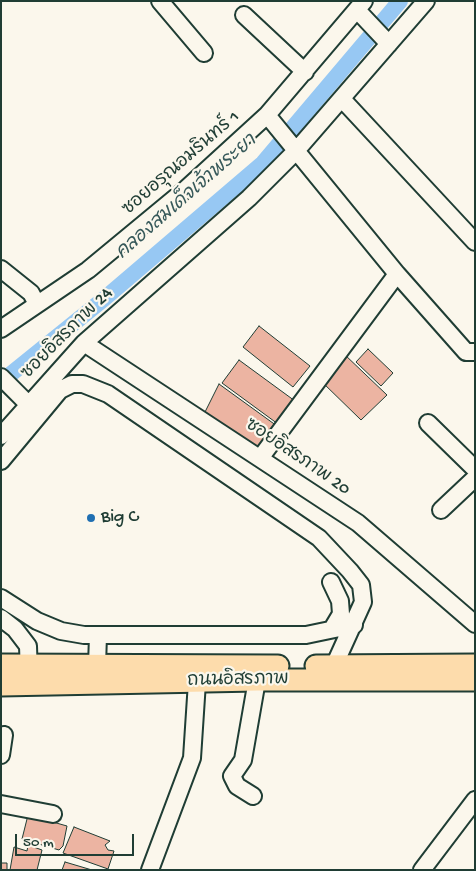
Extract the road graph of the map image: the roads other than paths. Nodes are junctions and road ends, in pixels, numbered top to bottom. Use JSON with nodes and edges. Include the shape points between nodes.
{"nodes":[{"id":1,"x":160,"y":1,"type":"edge"},
{"id":2,"x":426,"y":1,"type":"edge"},
{"id":3,"x":363,"y":10,"type":"edge"},
{"id":4,"x":244,"y":15,"type":"dead end"},
{"id":5,"x":385,"y":40,"type":"junction"},
{"id":6,"x":204,"y":53,"type":"dead end"},
{"id":7,"x":305,"y":72,"type":"junction"},
{"id":8,"x":342,"y":99,"type":"junction"},
{"id":9,"x":270,"y":120,"type":"junction"},
{"id":10,"x":292,"y":148,"type":"junction"},
{"id":11,"x":475,"y":242,"type":"edge"},
{"id":12,"x":1,"y":269,"type":"edge"},
{"id":13,"x":397,"y":274,"type":"junction"},
{"id":14,"x":38,"y":304,"type":"junction"},
{"id":15,"x":1,"y":329,"type":"edge"},
{"id":16,"x":84,"y":343,"type":"junction"},
{"id":17,"x":475,"y":352,"type":"edge"},
{"id":18,"x":1,"y":377,"type":"edge"},
{"id":19,"x":28,"y":404,"type":"junction"},
{"id":20,"x":428,"y":423,"type":"dead end"},
{"id":21,"x":1,"y":436,"type":"edge"},
{"id":22,"x":261,"y":457,"type":"junction"},
{"id":23,"x":1,"y":462,"type":"edge"},
{"id":24,"x":475,"y":469,"type":"edge"},
{"id":25,"x":475,"y":478,"type":"edge"},
{"id":26,"x":442,"y":510,"type":"dead end"},
{"id":27,"x":331,"y":582,"type":"dead end"},
{"id":28,"x":1,"y":598,"type":"edge"},
{"id":29,"x":1,"y":618,"type":"edge"},
{"id":30,"x":475,"y":624,"type":"edge"},
{"id":31,"x":354,"y":625,"type":"junction"},
{"id":32,"x":332,"y":629,"type":"junction"},
{"id":33,"x":98,"y":635,"type":"junction"},
{"id":34,"x":475,"y":664,"type":"edge"},
{"id":35,"x":1,"y":665,"type":"edge"},
{"id":36,"x":97,"y":666,"type":"junction"},
{"id":37,"x":334,"y":666,"type":"junction"},
{"id":38,"x":29,"y":675,"type":"junction"},
{"id":39,"x":258,"y":680,"type":"junction"},
{"id":40,"x":475,"y":680,"type":"edge"},
{"id":41,"x":197,"y":682,"type":"junction"},
{"id":42,"x":1,"y":684,"type":"edge"},
{"id":43,"x":4,"y":735,"type":"dead end"},
{"id":44,"x":1,"y":755,"type":"edge"},
{"id":45,"x":253,"y":796,"type":"dead end"},
{"id":46,"x":475,"y":800,"type":"edge"},
{"id":47,"x":1,"y":804,"type":"edge"},
{"id":48,"x":53,"y":814,"type":"dead end"},
{"id":49,"x":150,"y":870,"type":"edge"},
{"id":50,"x":422,"y":870,"type":"edge"}],
"edges":[{"from":1,"to":6,"type":"street"},
{"from":2,"to":5,"type":"street","name":"ซอยอิสรภาพ 24"},
{"from":3,"to":5,"type":"street"},
{"from":3,"to":7,"type":"street","name":"ซอยอรุณอมรินทร์ 1"},
{"from":4,"to":7,"type":"street"},
{"from":5,"to":8,"type":"street","name":"ซอยอิสรภาพ 24"},
{"from":7,"to":9,"type":"street","name":"ซอยอรุณอมรินทร์ 1"},
{"from":8,"to":10,"type":"street","name":"ซอยอิสรภาพ 24"},
{"from":8,"to":11,"type":"street"},
{"from":9,"to":10,"type":"street"},
{"from":9,"to":14,"type":"street","name":"ซอยอรุณอมรินทร์ 1","via":[[88,270]]},
{"from":10,"to":13,"type":"street"},
{"from":10,"to":16,"type":"street","name":"ซอยอิสรภาพ 24","via":[[249,198]]},
{"from":12,"to":14,"type":"street","via":[[31,293]]},
{"from":13,"to":17,"type":"street","via":[[466,352]]},
{"from":13,"to":22,"type":"street"},
{"from":14,"to":15,"type":"street","name":"ซอยอรุณอมรินทร์ 1"},
{"from":16,"to":19,"type":"street","name":"ซอยอิสรภาพ 24"},
{"from":16,"to":22,"type":"street","name":"ซอยอิสรภาพ 20"},
{"from":18,"to":19,"type":"street"},
{"from":19,"to":21,"type":"street","name":"ซอยอิสรภาพ 24"},
{"from":20,"to":24,"type":"street"},
{"from":22,"to":30,"type":"street","name":"ซอยอิสรภาพ 20","via":[[358,523]]},
{"from":23,"to":31,"type":"street","via":[[60,390],[72,384],[83,384],[108,394],[320,538],[361,585],[363,602]]},
{"from":25,"to":26,"type":"street"},
{"from":27,"to":32,"type":"street","via":[[340,601],[341,614]]},
{"from":28,"to":33,"type":"street","via":[[37,621],[61,631]]},
{"from":29,"to":38,"type":"street","via":[[28,646]]},
{"from":31,"to":32,"type":"street"},
{"from":31,"to":37,"type":"street"},
{"from":32,"to":33,"type":"street","via":[[306,635]]},
{"from":33,"to":36,"type":"street"},
{"from":34,"to":37,"type":"main road"},
{"from":35,"to":38,"type":"main road"},
{"from":36,"to":37,"type":"main road"},
{"from":36,"to":38,"type":"main road"},
{"from":38,"to":41,"type":"main road","name":"ถนนอิสรภาพ"},
{"from":38,"to":42,"type":"main road","name":"ถนนอิสรภาพ"},
{"from":39,"to":40,"type":"main road","name":"ถนนอิสรภาพ"},
{"from":39,"to":41,"type":"main road","name":"ถนนอิสรภาพ"},
{"from":39,"to":45,"type":"street","via":[[243,760],[232,776],[237,786]]},
{"from":41,"to":49,"type":"street","via":[[192,758]]},
{"from":43,"to":44,"type":"street"},
{"from":46,"to":50,"type":"street"},
{"from":47,"to":48,"type":"street"}]}
